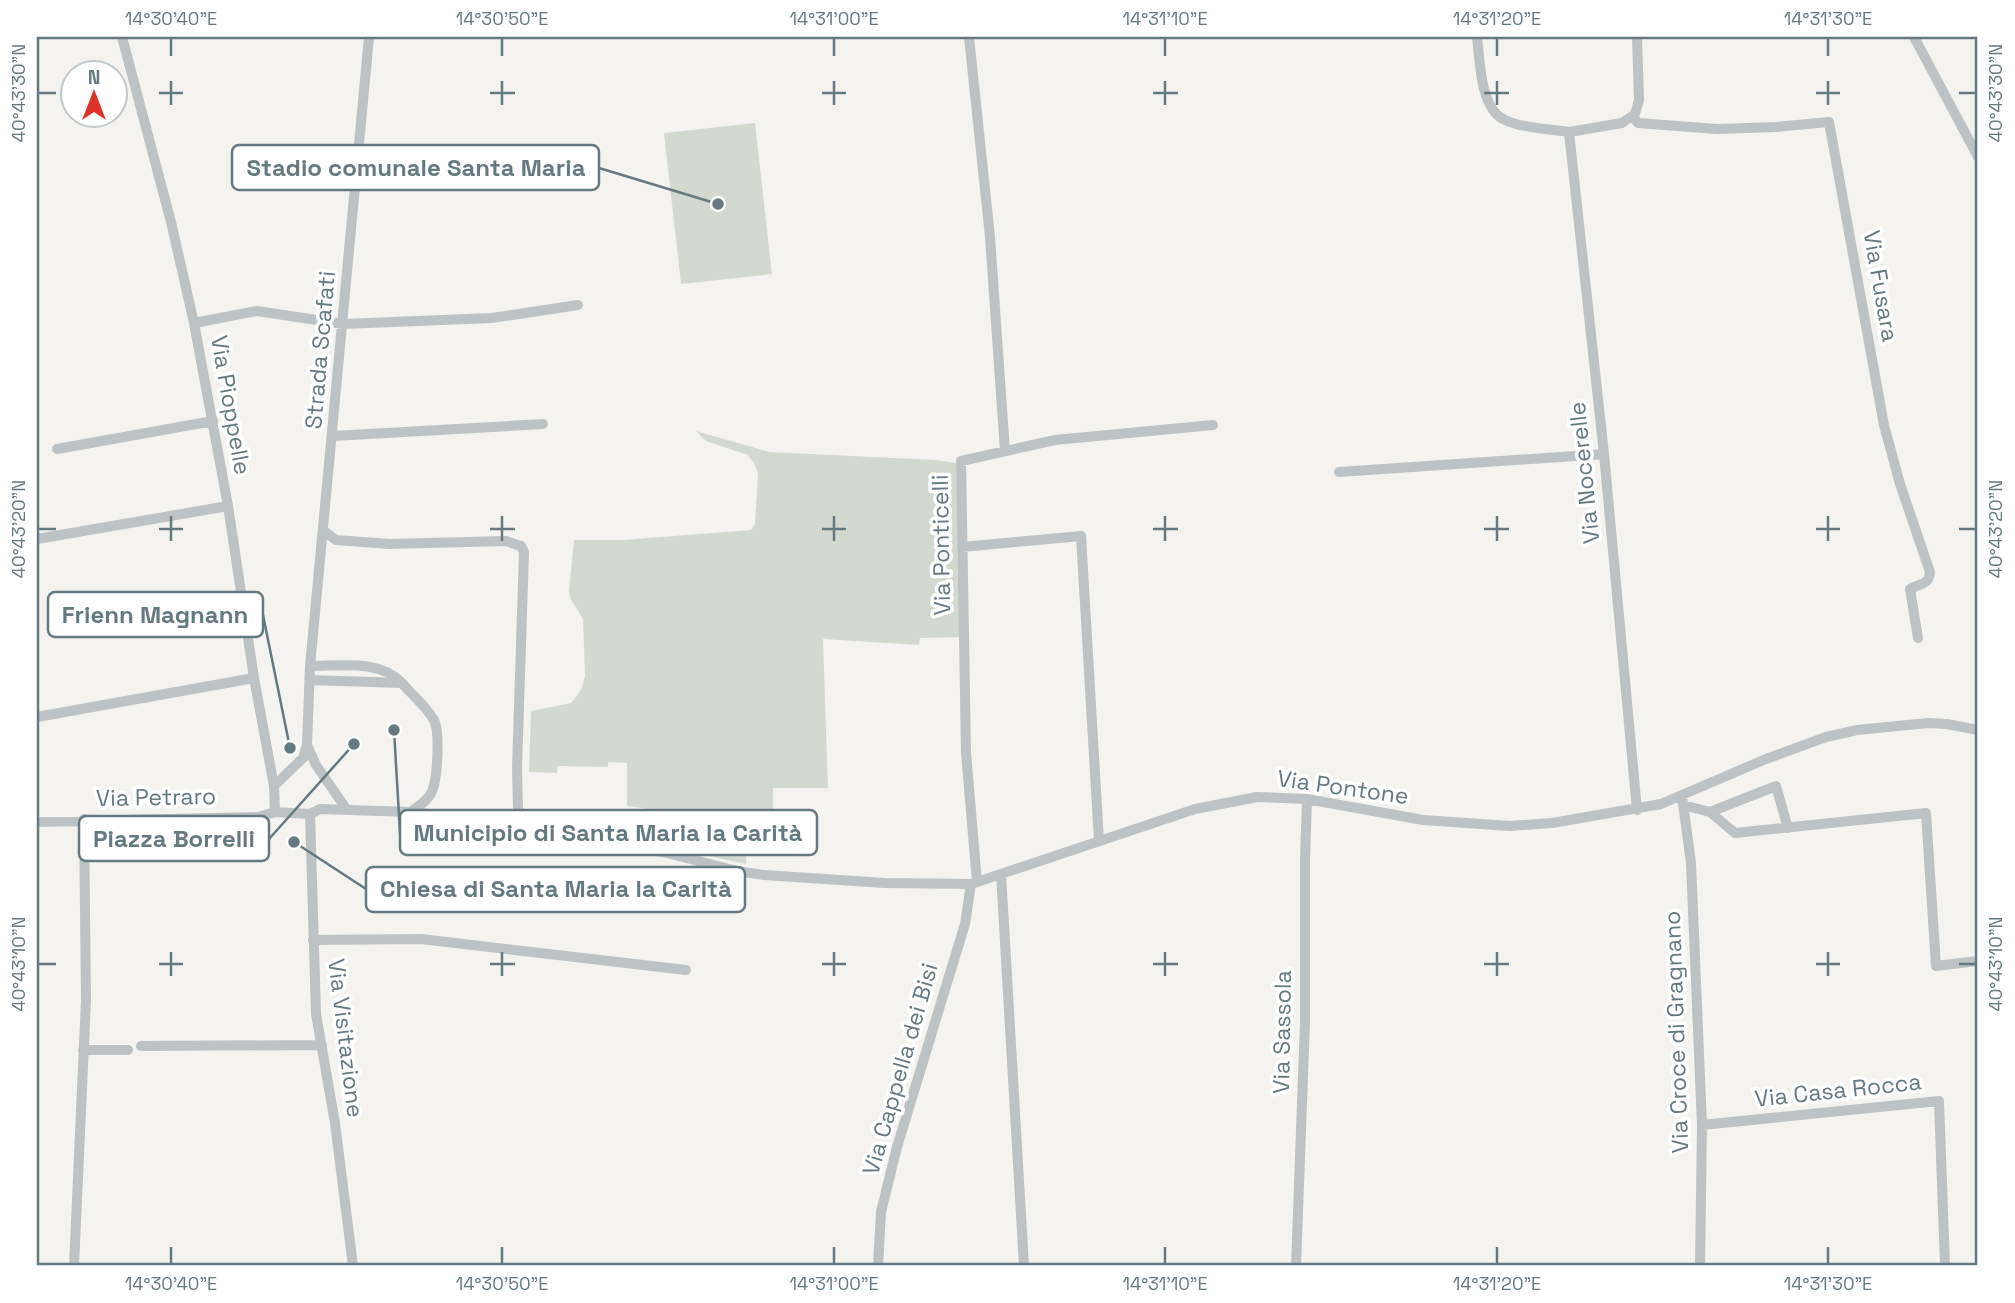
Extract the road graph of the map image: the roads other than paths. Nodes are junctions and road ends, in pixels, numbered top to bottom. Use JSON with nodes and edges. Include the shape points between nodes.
{"nodes":[{"id":1,"x":122,"y":37,"type":"edge"},
{"id":2,"x":369,"y":37,"type":"edge"},
{"id":3,"x":969,"y":37,"type":"edge"},
{"id":4,"x":1477,"y":37,"type":"edge"},
{"id":5,"x":1637,"y":37,"type":"edge"},
{"id":6,"x":1914,"y":37,"type":"edge"},
{"id":7,"x":1632,"y":116,"type":"junction"},
{"id":8,"x":1569,"y":132,"type":"junction"},
{"id":9,"x":1978,"y":157,"type":"edge"},
{"id":10,"x":578,"y":304,"type":"dead end"},
{"id":11,"x":194,"y":323,"type":"junction"},
{"id":12,"x":343,"y":324,"type":"junction"},
{"id":13,"x":213,"y":421,"type":"junction"},
{"id":14,"x":543,"y":424,"type":"dead end"},
{"id":15,"x":1213,"y":425,"type":"dead end"},
{"id":16,"x":333,"y":436,"type":"junction"},
{"id":17,"x":57,"y":449,"type":"dead end"},
{"id":18,"x":1005,"y":451,"type":"junction"},
{"id":19,"x":1604,"y":454,"type":"junction"},
{"id":20,"x":1339,"y":472,"type":"dead end"},
{"id":21,"x":228,"y":506,"type":"junction"},
{"id":22,"x":324,"y":531,"type":"junction"},
{"id":23,"x":37,"y":539,"type":"edge"},
{"id":24,"x":962,"y":547,"type":"junction"},
{"id":25,"x":1919,"y":638,"type":"dead end"},
{"id":26,"x":310,"y":666,"type":"junction"},
{"id":27,"x":254,"y":678,"type":"junction"},
{"id":28,"x":310,"y":680,"type":"junction"},
{"id":29,"x":402,"y":683,"type":"junction"},
{"id":30,"x":37,"y":717,"type":"edge"},
{"id":31,"x":1978,"y":730,"type":"edge"},
{"id":32,"x":307,"y":745,"type":"junction"},
{"id":33,"x":274,"y":786,"type":"junction"},
{"id":34,"x":1307,"y":799,"type":"junction"},
{"id":35,"x":1683,"y":801,"type":"junction"},
{"id":36,"x":518,"y":809,"type":"junction"},
{"id":37,"x":347,"y":810,"type":"junction"},
{"id":38,"x":1637,"y":810,"type":"junction"},
{"id":39,"x":410,"y":812,"type":"junction"},
{"id":40,"x":1710,"y":812,"type":"junction"},
{"id":41,"x":275,"y":813,"type":"junction"},
{"id":42,"x":310,"y":814,"type":"junction"},
{"id":43,"x":37,"y":818,"type":"edge"},
{"id":44,"x":84,"y":819,"type":"junction"},
{"id":45,"x":506,"y":822,"type":"junction"},
{"id":46,"x":528,"y":825,"type":"junction"},
{"id":47,"x":1788,"y":828,"type":"junction"},
{"id":48,"x":1099,"y":841,"type":"junction"},
{"id":49,"x":1001,"y":874,"type":"junction"},
{"id":50,"x":974,"y":883,"type":"junction"},
{"id":51,"x":313,"y":940,"type":"junction"},
{"id":52,"x":1978,"y":961,"type":"edge"},
{"id":53,"x":686,"y":970,"type":"dead end"},
{"id":54,"x":321,"y":1045,"type":"junction"},
{"id":55,"x":141,"y":1046,"type":"dead end"},
{"id":56,"x":83,"y":1050,"type":"junction"},
{"id":57,"x":128,"y":1050,"type":"dead end"},
{"id":58,"x":1702,"y":1125,"type":"junction"},
{"id":59,"x":74,"y":1266,"type":"edge"},
{"id":60,"x":353,"y":1266,"type":"edge"},
{"id":61,"x":878,"y":1266,"type":"edge"},
{"id":62,"x":1024,"y":1266,"type":"edge"},
{"id":63,"x":1296,"y":1266,"type":"edge"},
{"id":64,"x":1700,"y":1266,"type":"edge"},
{"id":65,"x":1945,"y":1266,"type":"edge"}],
"edges":[{"from":1,"to":11,"type":"street","name":"Via Pioppelle"},
{"from":2,"to":12,"type":"street","name":"Strada Scafati"},
{"from":3,"to":18,"type":"street"},
{"from":4,"to":8,"type":"street","via":[[1492,111],[1511,123]]},
{"from":5,"to":7,"type":"street","via":[[1639,100]]},
{"from":6,"to":9,"type":"street"},
{"from":7,"to":8,"type":"street","via":[[1622,123]]},
{"from":7,"to":25,"type":"street","name":"Via Fusara","via":[[1638,123],[1717,129],[1829,122],[1884,425],[1930,572],[1926,583],[1910,589]]},
{"from":8,"to":19,"type":"street","name":"Via Nocerelle"},
{"from":10,"to":12,"type":"street","via":[[492,318]]},
{"from":11,"to":12,"type":"street","via":[[257,310]]},
{"from":11,"to":13,"type":"street","name":"Via Pioppelle"},
{"from":12,"to":16,"type":"street","name":"Strada Scafati"},
{"from":13,"to":17,"type":"street"},
{"from":13,"to":21,"type":"street","name":"Via Pioppelle"},
{"from":14,"to":16,"type":"street"},
{"from":15,"to":18,"type":"street","name":"Via Ponticelli","via":[[1055,440]]},
{"from":16,"to":22,"type":"street","name":"Strada Scafati"},
{"from":18,"to":24,"type":"street","name":"Via Ponticelli","via":[[961,461]]},
{"from":19,"to":20,"type":"street"},
{"from":19,"to":38,"type":"street","name":"Via Nocerelle"},
{"from":21,"to":23,"type":"street"},
{"from":21,"to":27,"type":"street","name":"Via Pioppelle"},
{"from":22,"to":26,"type":"street","name":"Strada Scafati"},
{"from":22,"to":36,"type":"street","via":[[336,540],[375,543],[506,541],[521,546]]},
{"from":24,"to":48,"type":"street","via":[[1080,536]]},
{"from":24,"to":50,"type":"street","name":"Via Ponticelli","via":[[965,753]]},
{"from":26,"to":28,"type":"street","name":"Strada Scafati"},
{"from":26,"to":29,"type":"street","via":[[377,667]]},
{"from":27,"to":30,"type":"street"},
{"from":27,"to":33,"type":"street","name":"Via Pioppelle"},
{"from":28,"to":29,"type":"street"},
{"from":28,"to":32,"type":"street"},
{"from":29,"to":39,"type":"street","via":[[437,727],[432,793]]},
{"from":31,"to":35,"type":"street","name":"Via Pontone","via":[[1928,723],[1826,737],[1766,759]]},
{"from":32,"to":33,"type":"street","via":[[303,758]]},
{"from":32,"to":37,"type":"street"},
{"from":33,"to":41,"type":"street","name":"Via Pioppelle"},
{"from":34,"to":38,"type":"street","name":"Via Pontone","via":[[1423,820],[1510,826]]},
{"from":34,"to":48,"type":"street","name":"Via Pontone","via":[[1257,797],[1205,807]]},
{"from":34,"to":63,"type":"street","name":"Via Sassola"},
{"from":35,"to":38,"type":"street","name":"Via Pontone"},
{"from":35,"to":40,"type":"street"},
{"from":35,"to":58,"type":"street","name":"Via Croce di Gragnano","via":[[1691,863]]},
{"from":36,"to":45,"type":"street"},
{"from":36,"to":46,"type":"street"},
{"from":37,"to":39,"type":"street"},
{"from":37,"to":42,"type":"street","name":"Via Petraro","via":[[320,809]]},
{"from":39,"to":45,"type":"street","name":"Via Pontone"},
{"from":40,"to":47,"type":"street","via":[[1735,833]]},
{"from":40,"to":47,"type":"street","via":[[1776,786]]},
{"from":41,"to":42,"type":"street","name":"Via Petraro"},
{"from":41,"to":44,"type":"street","name":"Via Petraro"},
{"from":42,"to":51,"type":"street","name":"Via Visitazione"},
{"from":43,"to":44,"type":"street","name":"Via Petraro"},
{"from":44,"to":56,"type":"street"},
{"from":45,"to":46,"type":"street","name":"Via Pontone"},
{"from":46,"to":50,"type":"street","name":"Via Pontone","via":[[751,873],[885,883]]},
{"from":47,"to":52,"type":"street","via":[[1926,813],[1936,966]]},
{"from":48,"to":49,"type":"street","name":"Via Pontone"},
{"from":49,"to":50,"type":"street","name":"Via Pontone"},
{"from":49,"to":62,"type":"street"},
{"from":50,"to":61,"type":"street","name":"Via Cappella dei Bisi","via":[[897,1147],[881,1212]]},
{"from":51,"to":53,"type":"street","via":[[421,939]]},
{"from":51,"to":54,"type":"street","name":"Via Visitazione"},
{"from":54,"to":55,"type":"street"},
{"from":54,"to":60,"type":"street","name":"Via Visitazione"},
{"from":56,"to":57,"type":"street"},
{"from":56,"to":59,"type":"street"},
{"from":58,"to":64,"type":"street","name":"Via Croce di Gragnano"},
{"from":58,"to":65,"type":"street","name":"Via Casa Rocca","via":[[1939,1101]]}]}
